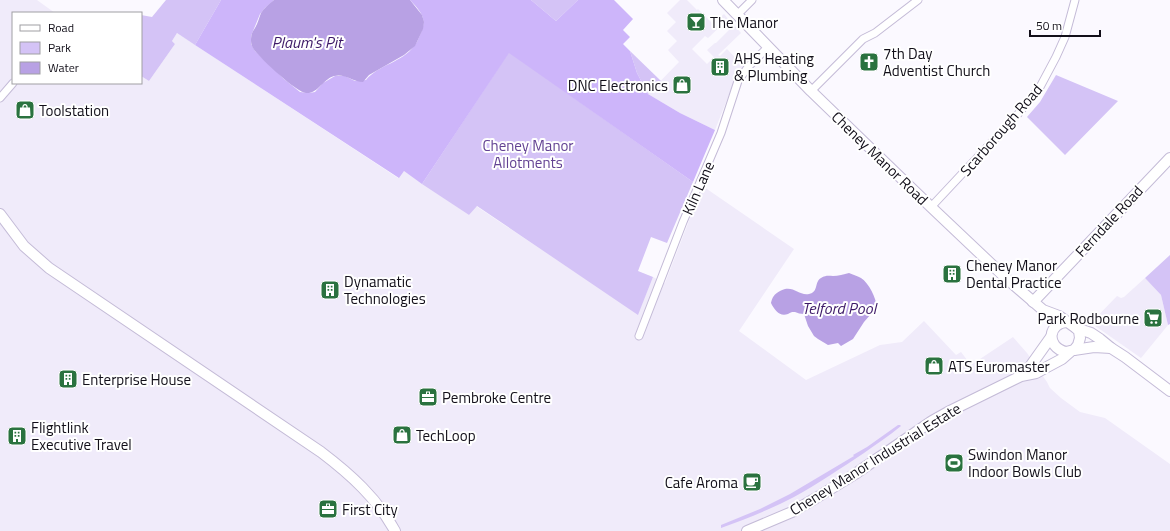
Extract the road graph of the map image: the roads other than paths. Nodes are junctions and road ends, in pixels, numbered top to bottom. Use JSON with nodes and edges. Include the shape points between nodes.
{"nodes":[{"id":1,"x":723,"y":0,"type":"edge"},
{"id":2,"x":752,"y":0,"type":"edge"},
{"id":3,"x":918,"y":0,"type":"edge"},
{"id":4,"x":1075,"y":0,"type":"edge"},
{"id":5,"x":737,"y":15,"type":"junction"},
{"id":6,"x":768,"y":47,"type":"junction"},
{"id":7,"x":12,"y":84,"type":"edge"},
{"id":8,"x":811,"y":91,"type":"junction"},
{"id":9,"x":0,"y":98,"type":"edge"},
{"id":10,"x":1170,"y":158,"type":"edge"},
{"id":11,"x":931,"y":207,"type":"junction"},
{"id":12,"x":0,"y":214,"type":"edge"},
{"id":13,"x":1033,"y":302,"type":"junction"},
{"id":14,"x":1043,"y":310,"type":"junction"},
{"id":15,"x":1072,"y":325,"type":"junction"},
{"id":16,"x":1052,"y":334,"type":"junction"},
{"id":17,"x":639,"y":336,"type":"dead end"},
{"id":18,"x":1111,"y":348,"type":"junction"},
{"id":19,"x":1072,"y":351,"type":"junction"},
{"id":20,"x":1024,"y":375,"type":"junction"},
{"id":21,"x":1170,"y":391,"type":"edge"},
{"id":22,"x":395,"y":531,"type":"edge"},
{"id":23,"x":747,"y":531,"type":"edge"}],
"edges":[{"from":1,"to":5,"type":"street","name":"Cheney Manor Road"},
{"from":2,"to":5,"type":"street"},
{"from":3,"to":8,"type":"street","via":[[875,34],[863,39]]},
{"from":4,"to":11,"type":"street","name":"Scarborough Road","via":[[1065,37],[1040,87]]},
{"from":5,"to":6,"type":"street","name":"Cheney Manor Road"},
{"from":6,"to":8,"type":"street","name":"Cheney Manor Road"},
{"from":6,"to":17,"type":"street","name":"Kiln Lane","via":[[738,81],[717,145],[678,234]]},
{"from":7,"to":9,"type":"street"},
{"from":8,"to":11,"type":"street","name":"Cheney Manor Road"},
{"from":10,"to":13,"type":"street","name":"Ferndale Road"},
{"from":11,"to":13,"type":"street","name":"Cheney Manor Road"},
{"from":12,"to":22,"type":"street","via":[[24,246],[49,268],[342,468],[379,506]]},
{"from":13,"to":14,"type":"street","name":"Cheney Manor Road"},
{"from":14,"to":15,"type":"street","name":"Cheney Manor Road","via":[[1059,316]]},
{"from":14,"to":16,"type":"street","name":"Cheney Manor Road","via":[[1050,322]]},
{"from":15,"to":16,"type":"street","via":[[1060,324]]},
{"from":15,"to":18,"type":"street","name":"Cheney Manor Road","via":[[1100,338]]},
{"from":15,"to":19,"type":"street","via":[[1080,338]]},
{"from":16,"to":19,"type":"street","via":[[1056,348],[1062,352]]},
{"from":16,"to":20,"type":"street","name":"Cheney Manor Industrial Estate"},
{"from":18,"to":19,"type":"street","via":[[1094,347]]},
{"from":18,"to":21,"type":"street","name":"Cheney Manor Road"},
{"from":19,"to":20,"type":"street","name":"Cheney Manor Industrial Estate","via":[[1055,364],[1036,373]]},
{"from":20,"to":23,"type":"street","name":"Cheney Manor Industrial Estate","via":[[932,421],[792,512]]}]}
